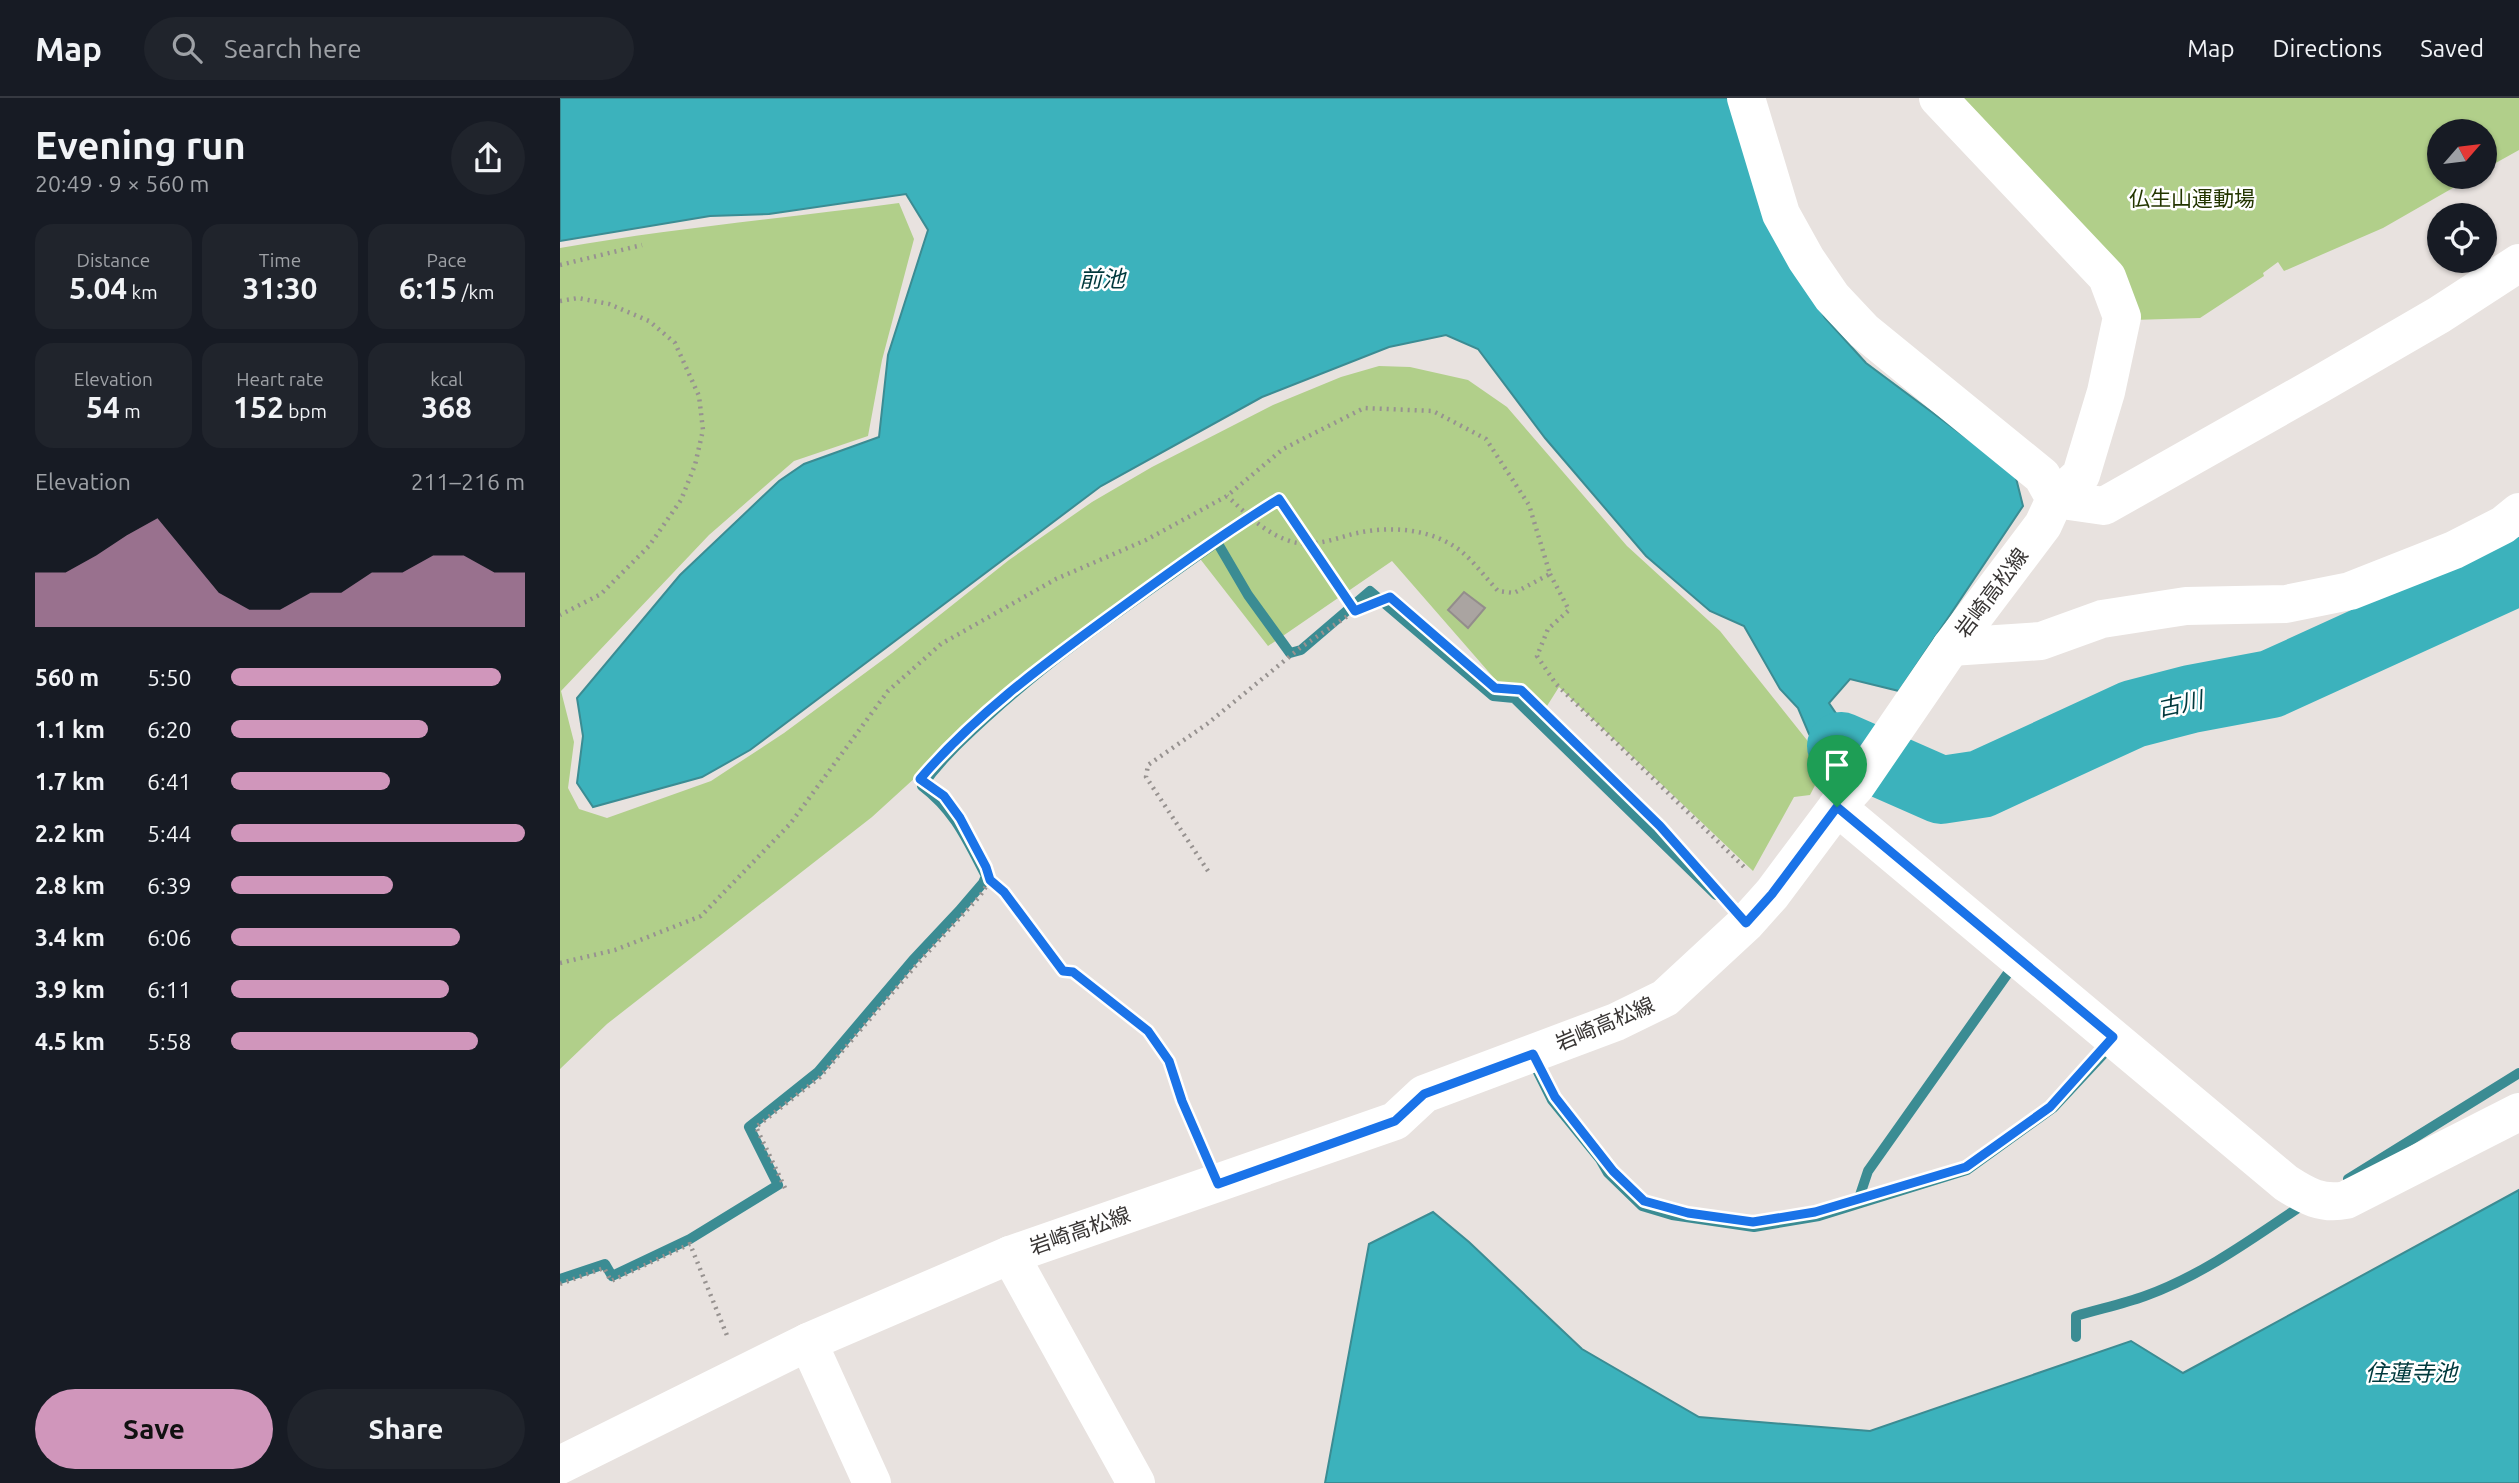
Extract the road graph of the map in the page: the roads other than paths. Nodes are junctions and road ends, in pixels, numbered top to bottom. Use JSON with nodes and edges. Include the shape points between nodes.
{"nodes":[{"id":1,"x":1746,"y":98,"type":"edge"},
{"id":2,"x":1938,"y":98,"type":"edge"},
{"id":3,"x":2519,"y":263,"type":"edge"},
{"id":4,"x":2055,"y":499,"type":"junction"},
{"id":5,"x":2519,"y":512,"type":"edge"},
{"id":6,"x":1951,"y":647,"type":"junction"},
{"id":7,"x":1846,"y":796,"type":"junction"},
{"id":8,"x":2519,"y":1112,"type":"edge"},
{"id":9,"x":1010,"y":1255,"type":"junction"},
{"id":10,"x":808,"y":1342,"type":"junction"},
{"id":11,"x":560,"y":1465,"type":"edge"},
{"id":12,"x":872,"y":1483,"type":"edge"},
{"id":13,"x":1136,"y":1483,"type":"edge"}],
"edges":[{"from":1,"to":4,"type":"street","via":[[1781,214],[1832,297],[1864,331],[2042,477]]},
{"from":2,"to":4,"type":"street","via":[[2107,277],[2122,317],[2081,475]]},
{"from":3,"to":4,"type":"street","via":[[2439,315],[2104,506]]},
{"from":4,"to":6,"type":"street","name":"岩崎高松線","via":[[2043,525]]},
{"from":5,"to":6,"type":"street","via":[[2454,550],[2350,591],[2286,604],[2186,606],[2102,619],[2041,641]]},
{"from":6,"to":7,"type":"street","name":"岩崎高松線"},
{"from":7,"to":8,"type":"street","via":[[2113,1037],[2309,1198],[2332,1203],[2346,1200]]},
{"from":7,"to":9,"type":"street","name":"岩崎高松線","via":[[1772,894],[1665,998],[1616,1022],[1424,1094],[1395,1121]]},
{"from":9,"to":10,"type":"street","name":"岩崎高松線"},
{"from":9,"to":13,"type":"street"},
{"from":10,"to":11,"type":"street","name":"岩崎高松線"},
{"from":10,"to":12,"type":"street"}]}
